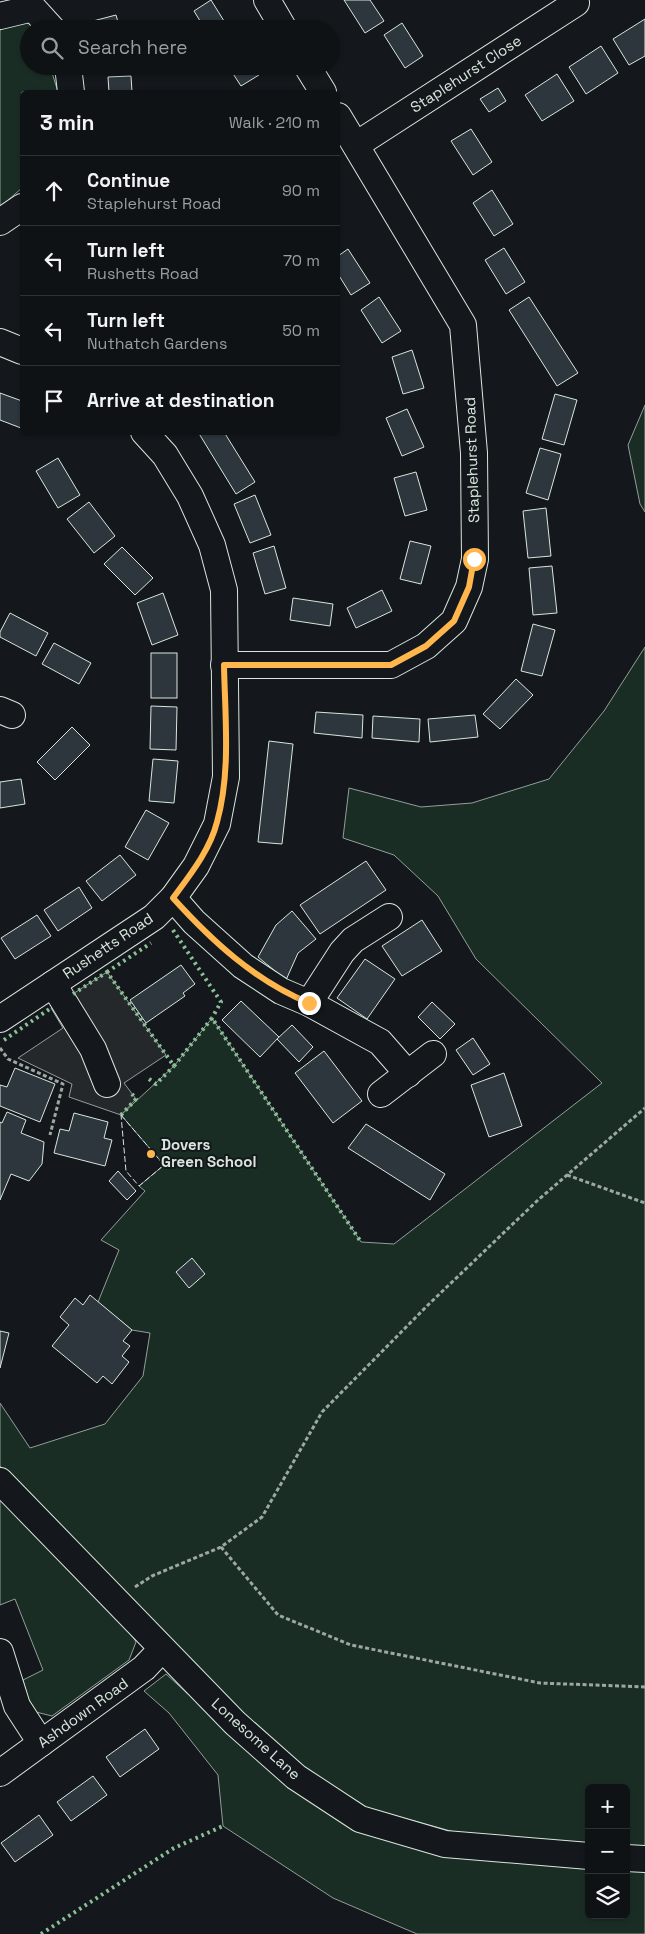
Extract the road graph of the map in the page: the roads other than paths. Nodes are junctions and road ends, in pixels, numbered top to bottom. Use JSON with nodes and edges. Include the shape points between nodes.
{"nodes":[{"id":1,"x":267,"y":0,"type":"edge"},
{"id":2,"x":576,"y":3,"type":"dead end"},
{"id":3,"x":35,"y":4,"type":"edge"},
{"id":4,"x":0,"y":16,"type":"edge"},
{"id":5,"x":46,"y":20,"type":"edge"},
{"id":6,"x":279,"y":20,"type":"edge"},
{"id":7,"x":69,"y":75,"type":"edge"},
{"id":8,"x":313,"y":75,"type":"edge"},
{"id":9,"x":71,"y":90,"type":"edge"},
{"id":10,"x":322,"y":90,"type":"edge"},
{"id":11,"x":340,"y":119,"type":"edge"},
{"id":12,"x":356,"y":145,"type":"junction"},
{"id":13,"x":20,"y":208,"type":"edge"},
{"id":14,"x":0,"y":222,"type":"edge"},
{"id":15,"x":0,"y":342,"type":"edge"},
{"id":16,"x":20,"y":350,"type":"edge"},
{"id":17,"x":147,"y":435,"type":"edge"},
{"id":18,"x":224,"y":665,"type":"junction"},
{"id":19,"x":173,"y":898,"type":"junction"},
{"id":20,"x":389,"y":917,"type":"dead end"},
{"id":21,"x":53,"y":984,"type":"junction"},
{"id":22,"x":309,"y":1003,"type":"junction"},
{"id":23,"x":0,"y":1020,"type":"edge"},
{"id":24,"x":433,"y":1054,"type":"dead end"},
{"id":25,"x":408,"y":1074,"type":"junction"},
{"id":26,"x":107,"y":1084,"type":"dead end"},
{"id":27,"x":381,"y":1094,"type":"dead end"},
{"id":28,"x":0,"y":1481,"type":"edge"},
{"id":29,"x":162,"y":1649,"type":"junction"},
{"id":30,"x":0,"y":1652,"type":"edge"},
{"id":31,"x":41,"y":1743,"type":"junction"},
{"id":32,"x":0,"y":1773,"type":"edge"},
{"id":33,"x":585,"y":1856,"type":"edge"},
{"id":34,"x":630,"y":1858,"type":"edge"},
{"id":35,"x":645,"y":1859,"type":"edge"}],
"edges":[{"from":1,"to":6,"type":"street"},
{"from":2,"to":12,"type":"street","name":"Staplehurst Close"},
{"from":3,"to":4,"type":"street"},
{"from":3,"to":5,"type":"street"},
{"from":7,"to":9,"type":"street"},
{"from":8,"to":10,"type":"street"},
{"from":11,"to":12,"type":"street","name":"Staplehurst Road"},
{"from":12,"to":18,"type":"street","name":"Staplehurst Road","via":[[463,325],[474,453],[474,559],[469,587],[454,621],[426,646],[391,665]]},
{"from":13,"to":14,"type":"street"},
{"from":15,"to":16,"type":"street"},
{"from":17,"to":18,"type":"street","name":"Rushetts Road","via":[[165,455],[185,488],[212,545],[224,590]]},
{"from":18,"to":19,"type":"street","name":"Rushetts Road","via":[[226,777],[217,824],[196,866]]},
{"from":19,"to":21,"type":"street","name":"Rushetts Road","via":[[154,917]]},
{"from":19,"to":22,"type":"street","via":[[194,922],[243,966],[281,991]]},
{"from":20,"to":22,"type":"street","via":[[353,940]]},
{"from":21,"to":23,"type":"street","name":"Rushetts Road"},
{"from":21,"to":26,"type":"street","via":[[93,1050]]},
{"from":22,"to":25,"type":"street","via":[[380,1042]]},
{"from":24,"to":25,"type":"street"},
{"from":25,"to":27,"type":"street"},
{"from":28,"to":29,"type":"street","name":"Lonesome Lane"},
{"from":29,"to":31,"type":"street","name":"Ashdown Road","via":[[144,1668]]},
{"from":29,"to":33,"type":"street","name":"Lonesome Lane","via":[[235,1723],[296,1778],[360,1819],[445,1844]]},
{"from":30,"to":31,"type":"street","via":[[17,1706]]},
{"from":31,"to":32,"type":"street","name":"Ashdown Road"},
{"from":34,"to":35,"type":"street"}]}
